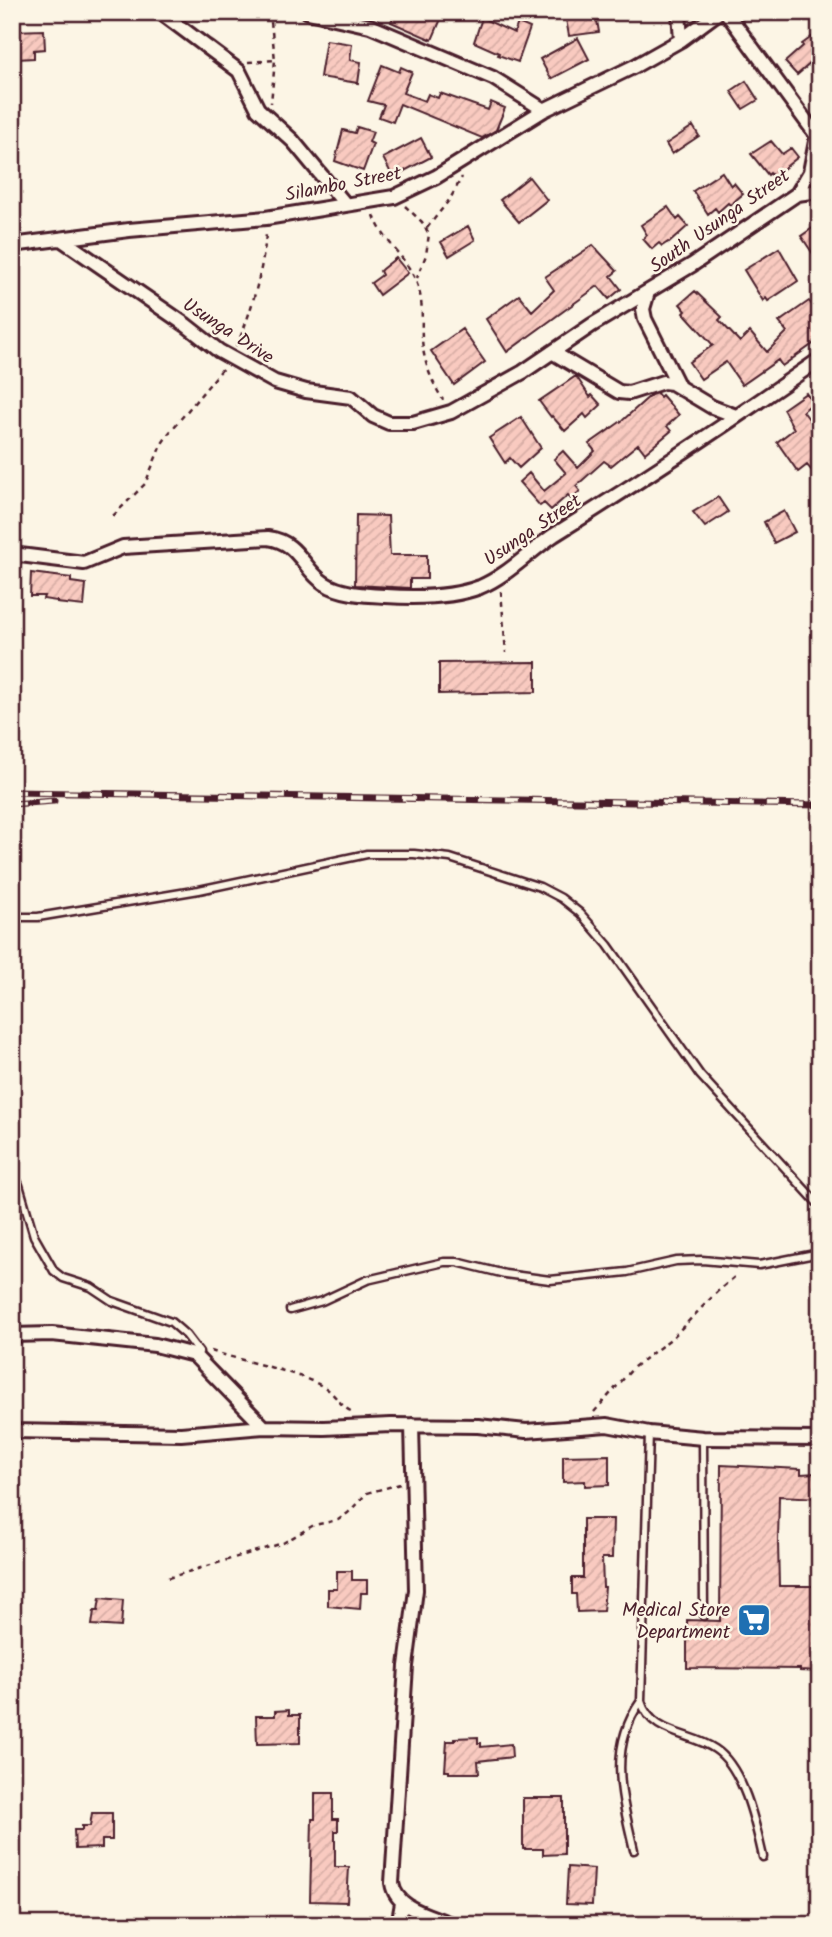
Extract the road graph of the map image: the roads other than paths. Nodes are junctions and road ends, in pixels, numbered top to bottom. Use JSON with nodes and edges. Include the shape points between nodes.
{"nodes":[{"id":1,"x":160,"y":12,"type":"edge"},
{"id":2,"x":308,"y":12,"type":"edge"},
{"id":3,"x":679,"y":12,"type":"edge"},
{"id":4,"x":719,"y":12,"type":"edge"},
{"id":5,"x":726,"y":12,"type":"edge"},
{"id":6,"x":681,"y":40,"type":"junction"},
{"id":7,"x":544,"y":110,"type":"junction"},
{"id":8,"x":818,"y":138,"type":"edge"},
{"id":9,"x":820,"y":191,"type":"edge"},
{"id":10,"x":797,"y":194,"type":"junction"},
{"id":11,"x":346,"y":205,"type":"junction"},
{"id":12,"x":61,"y":239,"type":"junction"},
{"id":13,"x":12,"y":245,"type":"edge"},
{"id":14,"x":648,"y":292,"type":"junction"},
{"id":15,"x":552,"y":352,"type":"junction"},
{"id":16,"x":820,"y":359,"type":"edge"},
{"id":17,"x":678,"y":385,"type":"junction"},
{"id":18,"x":736,"y":416,"type":"junction"},
{"id":19,"x":12,"y":554,"type":"edge"},
{"id":20,"x":12,"y":916,"type":"edge"},
{"id":21,"x":12,"y":1171,"type":"edge"},
{"id":22,"x":820,"y":1206,"type":"edge"},
{"id":23,"x":820,"y":1253,"type":"edge"},
{"id":24,"x":290,"y":1310,"type":"dead end"},
{"id":25,"x":12,"y":1335,"type":"edge"},
{"id":26,"x":199,"y":1352,"type":"road end"},
{"id":27,"x":412,"y":1425,"type":"junction"},
{"id":28,"x":264,"y":1427,"type":"junction"},
{"id":29,"x":12,"y":1430,"type":"edge"},
{"id":30,"x":649,"y":1433,"type":"junction"},
{"id":31,"x":703,"y":1438,"type":"junction"},
{"id":32,"x":820,"y":1439,"type":"edge"},
{"id":33,"x":704,"y":1616,"type":"dead end"},
{"id":34,"x":641,"y":1701,"type":"junction"},
{"id":35,"x":634,"y":1850,"type":"dead end"},
{"id":36,"x":763,"y":1857,"type":"dead end"},
{"id":37,"x":401,"y":1903,"type":"junction"},
{"id":38,"x":398,"y":1925,"type":"edge"},
{"id":39,"x":453,"y":1925,"type":"edge"}],
"edges":[{"from":1,"to":11,"type":"street","via":[[231,63],[246,80],[258,109],[293,141]]},
{"from":2,"to":7,"type":"street","via":[[370,26],[493,78]]},
{"from":3,"to":6,"type":"street"},
{"from":4,"to":6,"type":"street","name":"Silambo Street"},
{"from":5,"to":8,"type":"street"},
{"from":6,"to":7,"type":"street","name":"Silambo Street"},
{"from":7,"to":11,"type":"street","name":"Silambo Street","via":[[436,177],[394,197]]},
{"from":8,"to":10,"type":"street","name":"South Usunga Street","via":[[810,172]]},
{"from":9,"to":10,"type":"street"},
{"from":10,"to":14,"type":"street","name":"South Usunga Street"},
{"from":11,"to":12,"type":"street","name":"Silambo Street"},
{"from":12,"to":13,"type":"street","name":"Silambo Street"},
{"from":12,"to":15,"type":"street","name":"Usunga Drive","via":[[230,358],[275,383],[351,397],[389,423],[413,423],[451,412]]},
{"from":14,"to":15,"type":"street","name":"Usunga Drive"},
{"from":14,"to":17,"type":"street","via":[[645,319]]},
{"from":15,"to":17,"type":"street","via":[[618,392],[663,382]]},
{"from":16,"to":18,"type":"street","name":"Usunga Street"},
{"from":17,"to":18,"type":"street"},
{"from":18,"to":19,"type":"street","name":"Usunga Street","via":[[502,574],[455,593],[418,597],[348,592],[324,584],[278,539],[123,547],[84,562]]},
{"from":20,"to":22,"type":"lane","via":[[38,917],[199,890],[367,854],[450,858],[540,887],[587,921],[700,1074]]},
{"from":21,"to":26,"type":"lane","via":[[34,1236],[54,1270],[112,1301],[171,1322]]},
{"from":23,"to":24,"type":"lane","via":[[752,1264],[688,1259],[627,1272],[550,1280],[444,1262],[367,1280]]},
{"from":25,"to":28,"type":"street","via":[[52,1334],[155,1345],[194,1355]]},
{"from":27,"to":28,"type":"street"},
{"from":27,"to":30,"type":"street","via":[[526,1431],[607,1425]]},
{"from":27,"to":37,"type":"street","via":[[416,1590],[406,1666],[392,1883]]},
{"from":28,"to":29,"type":"street","via":[[181,1434]]},
{"from":30,"to":31,"type":"street"},
{"from":30,"to":34,"type":"lane"},
{"from":31,"to":32,"type":"street"},
{"from":31,"to":33,"type":"lane"},
{"from":34,"to":35,"type":"lane","via":[[623,1735],[619,1765]]},
{"from":34,"to":36,"type":"lane","via":[[652,1721],[715,1749],[725,1759],[741,1785]]},
{"from":37,"to":38,"type":"street"},
{"from":37,"to":39,"type":"street"}]}
